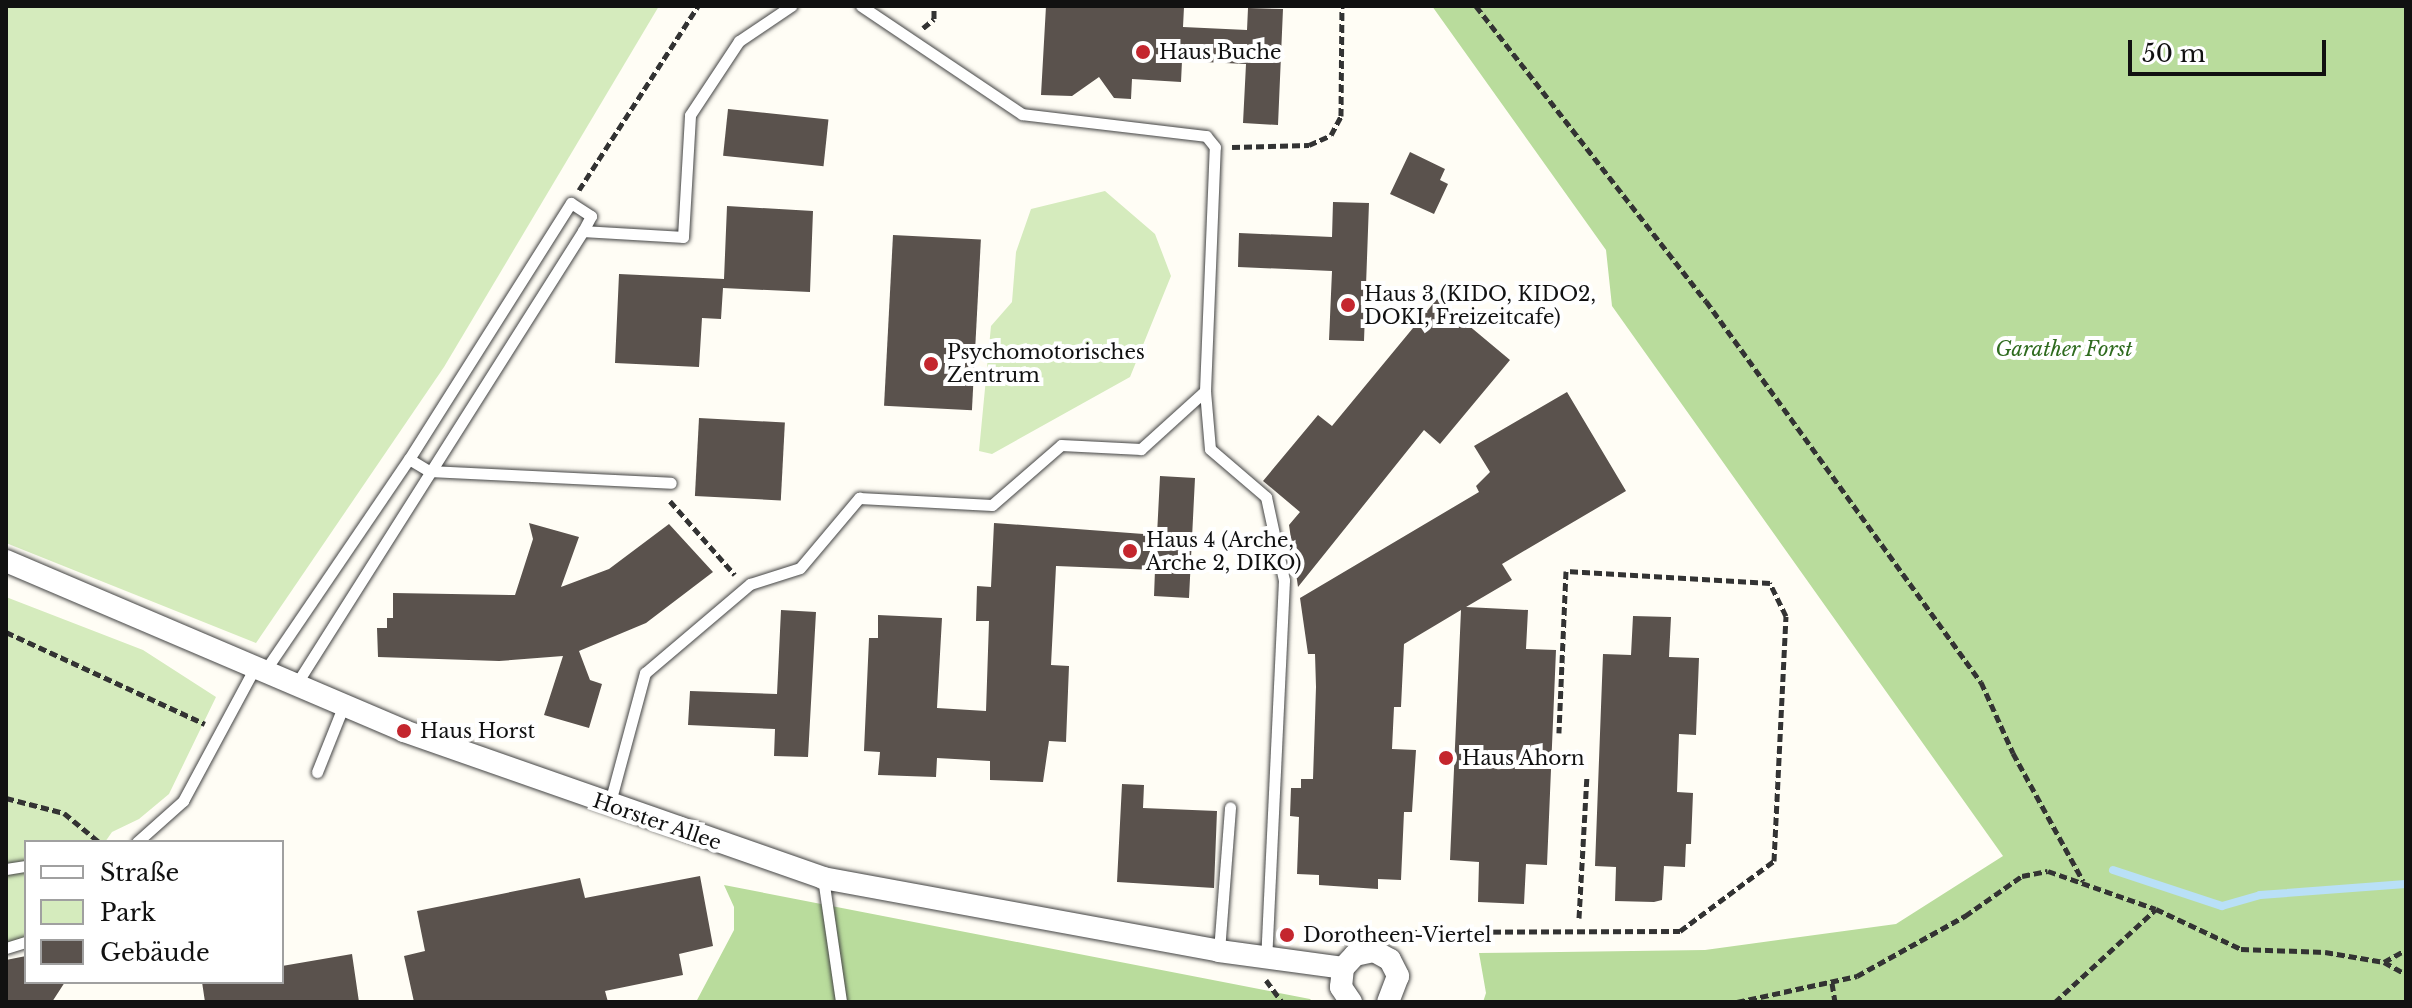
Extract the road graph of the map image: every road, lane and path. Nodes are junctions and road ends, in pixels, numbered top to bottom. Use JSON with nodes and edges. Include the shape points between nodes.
{"nodes":[{"id":1,"x":698,"y":6,"type":"edge"},
{"id":2,"x":791,"y":6,"type":"edge"},
{"id":3,"x":861,"y":6,"type":"edge"},
{"id":4,"x":1342,"y":6,"type":"edge"},
{"id":5,"x":1476,"y":6,"type":"edge"},
{"id":6,"x":1215,"y":147,"type":"junction"},
{"id":7,"x":571,"y":203,"type":"junction"},
{"id":8,"x":583,"y":231,"type":"junction"},
{"id":9,"x":1205,"y":391,"type":"junction"},
{"id":10,"x":409,"y":459,"type":"junction"},
{"id":11,"x":429,"y":471,"type":"junction"},
{"id":12,"x":654,"y":482,"type":"junction"},
{"id":13,"x":671,"y":483,"type":"dead end"},
{"id":14,"x":6,"y":561,"type":"edge"},
{"id":15,"x":746,"y":587,"type":"junction"},
{"id":16,"x":6,"y":632,"type":"edge"},
{"id":17,"x":259,"y":671,"type":"junction"},
{"id":18,"x":295,"y":686,"type":"junction"},
{"id":19,"x":343,"y":707,"type":"junction"},
{"id":20,"x":219,"y":731,"type":"junction"},
{"id":21,"x":1559,"y":733,"type":"dead end"},
{"id":22,"x":317,"y":772,"type":"dead end"},
{"id":23,"x":1587,"y":775,"type":"dead end"},
{"id":24,"x":6,"y":798,"type":"edge"},
{"id":25,"x":608,"y":806,"type":"junction"},
{"id":26,"x":1230,"y":807,"type":"dead end"},
{"id":27,"x":97,"y":840,"type":"edge"},
{"id":28,"x":139,"y":840,"type":"edge"},
{"id":29,"x":823,"y":878,"type":"junction"},
{"id":30,"x":2083,"y":881,"type":"junction"},
{"id":31,"x":2156,"y":909,"type":"junction"},
{"id":32,"x":1579,"y":918,"type":"dead end"},
{"id":33,"x":2406,"y":950,"type":"edge"},
{"id":34,"x":1219,"y":951,"type":"junction"},
{"id":35,"x":1374,"y":951,"type":"junction"},
{"id":36,"x":1266,"y":958,"type":"junction"},
{"id":37,"x":2384,"y":962,"type":"junction"},
{"id":38,"x":1343,"y":968,"type":"junction"},
{"id":39,"x":2406,"y":974,"type":"edge"},
{"id":40,"x":1832,"y":983,"type":"junction"},
{"id":41,"x":841,"y":1002,"type":"edge"},
{"id":42,"x":1351,"y":1002,"type":"edge"},
{"id":43,"x":1388,"y":1002,"type":"edge"},
{"id":44,"x":1737,"y":1002,"type":"edge"},
{"id":45,"x":1835,"y":1002,"type":"edge"},
{"id":46,"x":2055,"y":1002,"type":"edge"}],
"edges":[{"from":1,"to":7,"type":"path"},
{"from":2,"to":8,"type":"lane","via":[[739,41],[690,115],[683,237]]},
{"from":3,"to":6,"type":"lane","via":[[1022,114],[1206,136]]},
{"from":4,"to":6,"type":"path","via":[[1341,116],[1331,135],[1309,145]]},
{"from":5,"to":30,"type":"path","via":[[1706,301],[1981,682]]},
{"from":6,"to":9,"type":"lane"},
{"from":7,"to":8,"type":"lane","via":[[591,216]]},
{"from":7,"to":10,"type":"lane"},
{"from":8,"to":11,"type":"lane"},
{"from":9,"to":15,"type":"lane","via":[[1141,449],[1061,445],[992,505],[859,498],[800,568]]},
{"from":9,"to":36,"type":"lane","via":[[1210,449],[1266,497],[1284,580]]},
{"from":10,"to":11,"type":"lane"},
{"from":10,"to":17,"type":"lane"},
{"from":11,"to":12,"type":"lane"},
{"from":11,"to":18,"type":"lane"},
{"from":12,"to":13,"type":"lane"},
{"from":12,"to":15,"type":"path"},
{"from":14,"to":17,"type":"street","name":"Horster Allee"},
{"from":15,"to":25,"type":"lane","via":[[645,673]]},
{"from":16,"to":20,"type":"path"},
{"from":17,"to":18,"type":"street","name":"Horster Allee"},
{"from":17,"to":20,"type":"lane"},
{"from":18,"to":19,"type":"street","name":"Horster Allee"},
{"from":19,"to":22,"type":"lane"},
{"from":19,"to":25,"type":"street","name":"Horster Allee"},
{"from":20,"to":28,"type":"lane","via":[[183,801]]},
{"from":21,"to":35,"type":"path","via":[[1566,571],[1770,583],[1786,616],[1774,861],[1680,931],[1409,932]]},
{"from":23,"to":32,"type":"path"},
{"from":24,"to":27,"type":"path","via":[[64,813]]},
{"from":25,"to":29,"type":"street","name":"Horster Allee"},
{"from":26,"to":34,"type":"lane"},
{"from":29,"to":34,"type":"street","name":"Horster Allee"},
{"from":29,"to":41,"type":"lane"},
{"from":30,"to":31,"type":"path"},
{"from":30,"to":40,"type":"path","via":[[2048,871],[2022,876],[1894,957]]},
{"from":31,"to":37,"type":"path","via":[[2241,949],[2325,952]]},
{"from":31,"to":46,"type":"path"},
{"from":33,"to":37,"type":"path"},
{"from":34,"to":36,"type":"street","name":"Horster Allee"},
{"from":35,"to":38,"type":"street","via":[[1355,955]]},
{"from":35,"to":43,"type":"street","via":[[1390,960],[1398,976]]},
{"from":36,"to":38,"type":"street","name":"Horster Allee"},
{"from":37,"to":39,"type":"path"},
{"from":38,"to":42,"type":"street","via":[[1341,987]]},
{"from":40,"to":44,"type":"path"},
{"from":40,"to":45,"type":"path"}]}
